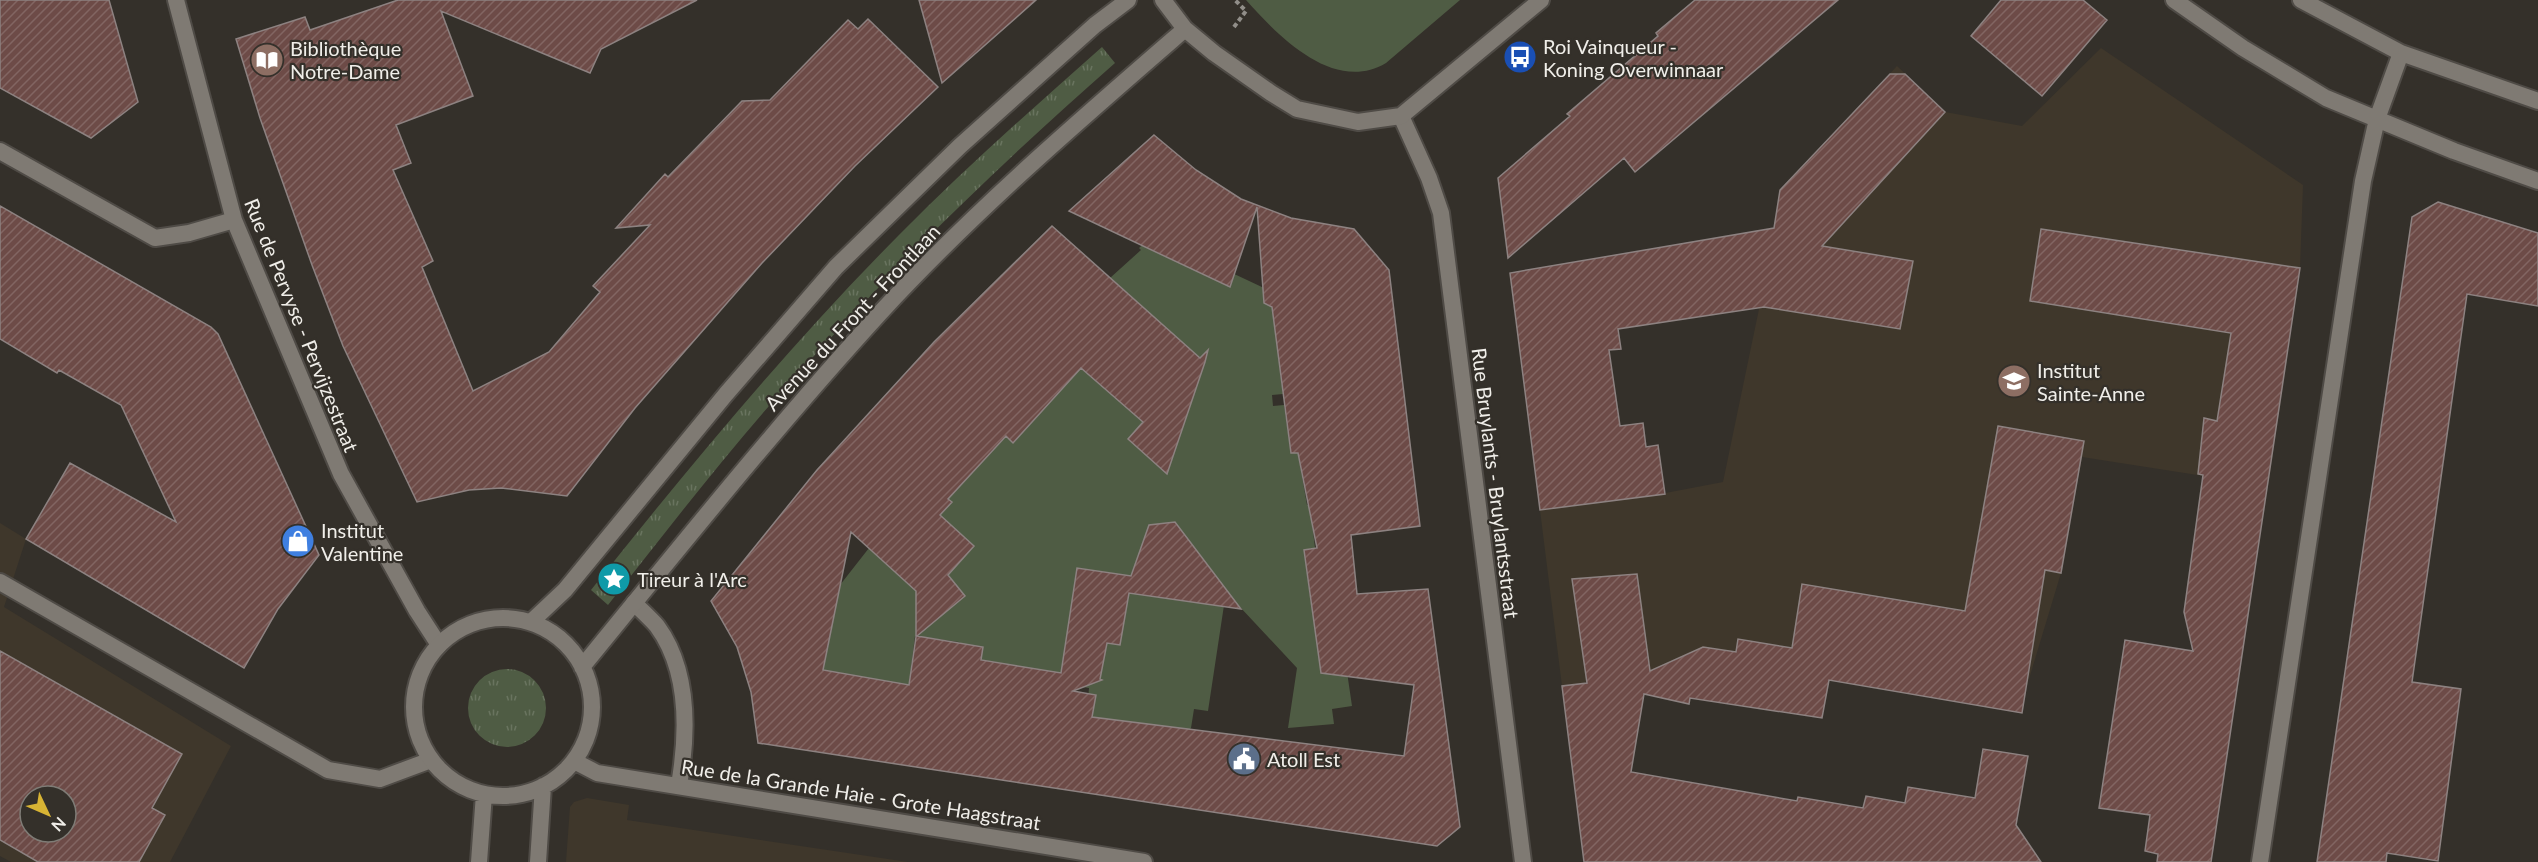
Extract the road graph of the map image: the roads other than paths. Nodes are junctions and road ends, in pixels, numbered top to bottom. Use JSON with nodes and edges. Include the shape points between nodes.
{"nodes":[{"id":1,"x":176,"y":0,"type":"edge"},
{"id":2,"x":1128,"y":0,"type":"edge"},
{"id":3,"x":1163,"y":0,"type":"edge"},
{"id":4,"x":1541,"y":0,"type":"edge"},
{"id":5,"x":2174,"y":0,"type":"edge"},
{"id":6,"x":2301,"y":0,"type":"edge"},
{"id":7,"x":1185,"y":29,"type":"junction"},
{"id":8,"x":2401,"y":53,"type":"junction"},
{"id":9,"x":2538,"y":101,"type":"edge"},
{"id":10,"x":1401,"y":116,"type":"junction"},
{"id":11,"x":2377,"y":119,"type":"junction"},
{"id":12,"x":0,"y":151,"type":"edge"},
{"id":13,"x":2538,"y":181,"type":"edge"},
{"id":14,"x":234,"y":220,"type":"junction"},
{"id":15,"x":0,"y":582,"type":"edge"},
{"id":16,"x":634,"y":603,"type":"junction"},
{"id":17,"x":531,"y":622,"type":"junction"},
{"id":18,"x":439,"y":645,"type":"junction"},
{"id":19,"x":582,"y":667,"type":"junction"},
{"id":20,"x":431,"y":760,"type":"junction"},
{"id":21,"x":574,"y":761,"type":"junction"},
{"id":22,"x":679,"y":785,"type":"junction"},
{"id":23,"x":543,"y":786,"type":"junction"},
{"id":24,"x":484,"y":794,"type":"junction"},
{"id":25,"x":478,"y":862,"type":"edge"},
{"id":26,"x":538,"y":862,"type":"edge"},
{"id":27,"x":1144,"y":862,"type":"edge"},
{"id":28,"x":1523,"y":862,"type":"edge"},
{"id":29,"x":2259,"y":862,"type":"edge"}],
"edges":[{"from":1,"to":14,"type":"street","name":"Rue de Pervyse - Pervijzestraat"},
{"from":2,"to":17,"type":"street","name":"Avenue du Front - Frontlaan","via":[[960,146],[836,267],[566,590]]},
{"from":3,"to":7,"type":"street"},
{"from":4,"to":10,"type":"street"},
{"from":5,"to":11,"type":"street","via":[[2326,98]]},
{"from":6,"to":8,"type":"street"},
{"from":7,"to":10,"type":"street","via":[[1297,109],[1358,122]]},
{"from":7,"to":16,"type":"street","name":"Avenue du Front - Frontlaan","via":[[998,194],[881,311],[755,453]]},
{"from":8,"to":9,"type":"street"},
{"from":8,"to":11,"type":"street"},
{"from":10,"to":28,"type":"street","name":"Rue Bruylants - Bruylantsstraat","via":[[1441,213]]},
{"from":11,"to":13,"type":"street"},
{"from":11,"to":29,"type":"street","via":[[2363,181]]},
{"from":12,"to":14,"type":"street","via":[[155,238]]},
{"from":14,"to":18,"type":"street","name":"Rue de Pervyse - Pervijzestraat","via":[[341,474]]},
{"from":15,"to":20,"type":"street","via":[[328,770],[380,779]]},
{"from":16,"to":19,"type":"street","name":"Avenue du Front - Frontlaan"},
{"from":16,"to":22,"type":"street","via":[[657,627],[675,662],[686,738]]},
{"from":17,"to":18,"type":"street","via":[[507,618],[482,621],[459,630]]},
{"from":17,"to":19,"type":"street","via":[[561,639]]},
{"from":18,"to":20,"type":"street","via":[[420,674],[414,710],[422,744]]},
{"from":19,"to":21,"type":"street","via":[[589,686],[590,724]]},
{"from":20,"to":24,"type":"street","via":[[454,781]]},
{"from":21,"to":22,"type":"street","name":"Rue de la Grande Haie - Grote Haagstraat","via":[[597,773]]},
{"from":21,"to":23,"type":"street"},
{"from":22,"to":27,"type":"street","name":"Rue de la Grande Haie - Grote Haagstraat"},
{"from":23,"to":24,"type":"street","via":[[514,796]]},
{"from":23,"to":26,"type":"street"},
{"from":24,"to":25,"type":"street"}]}
